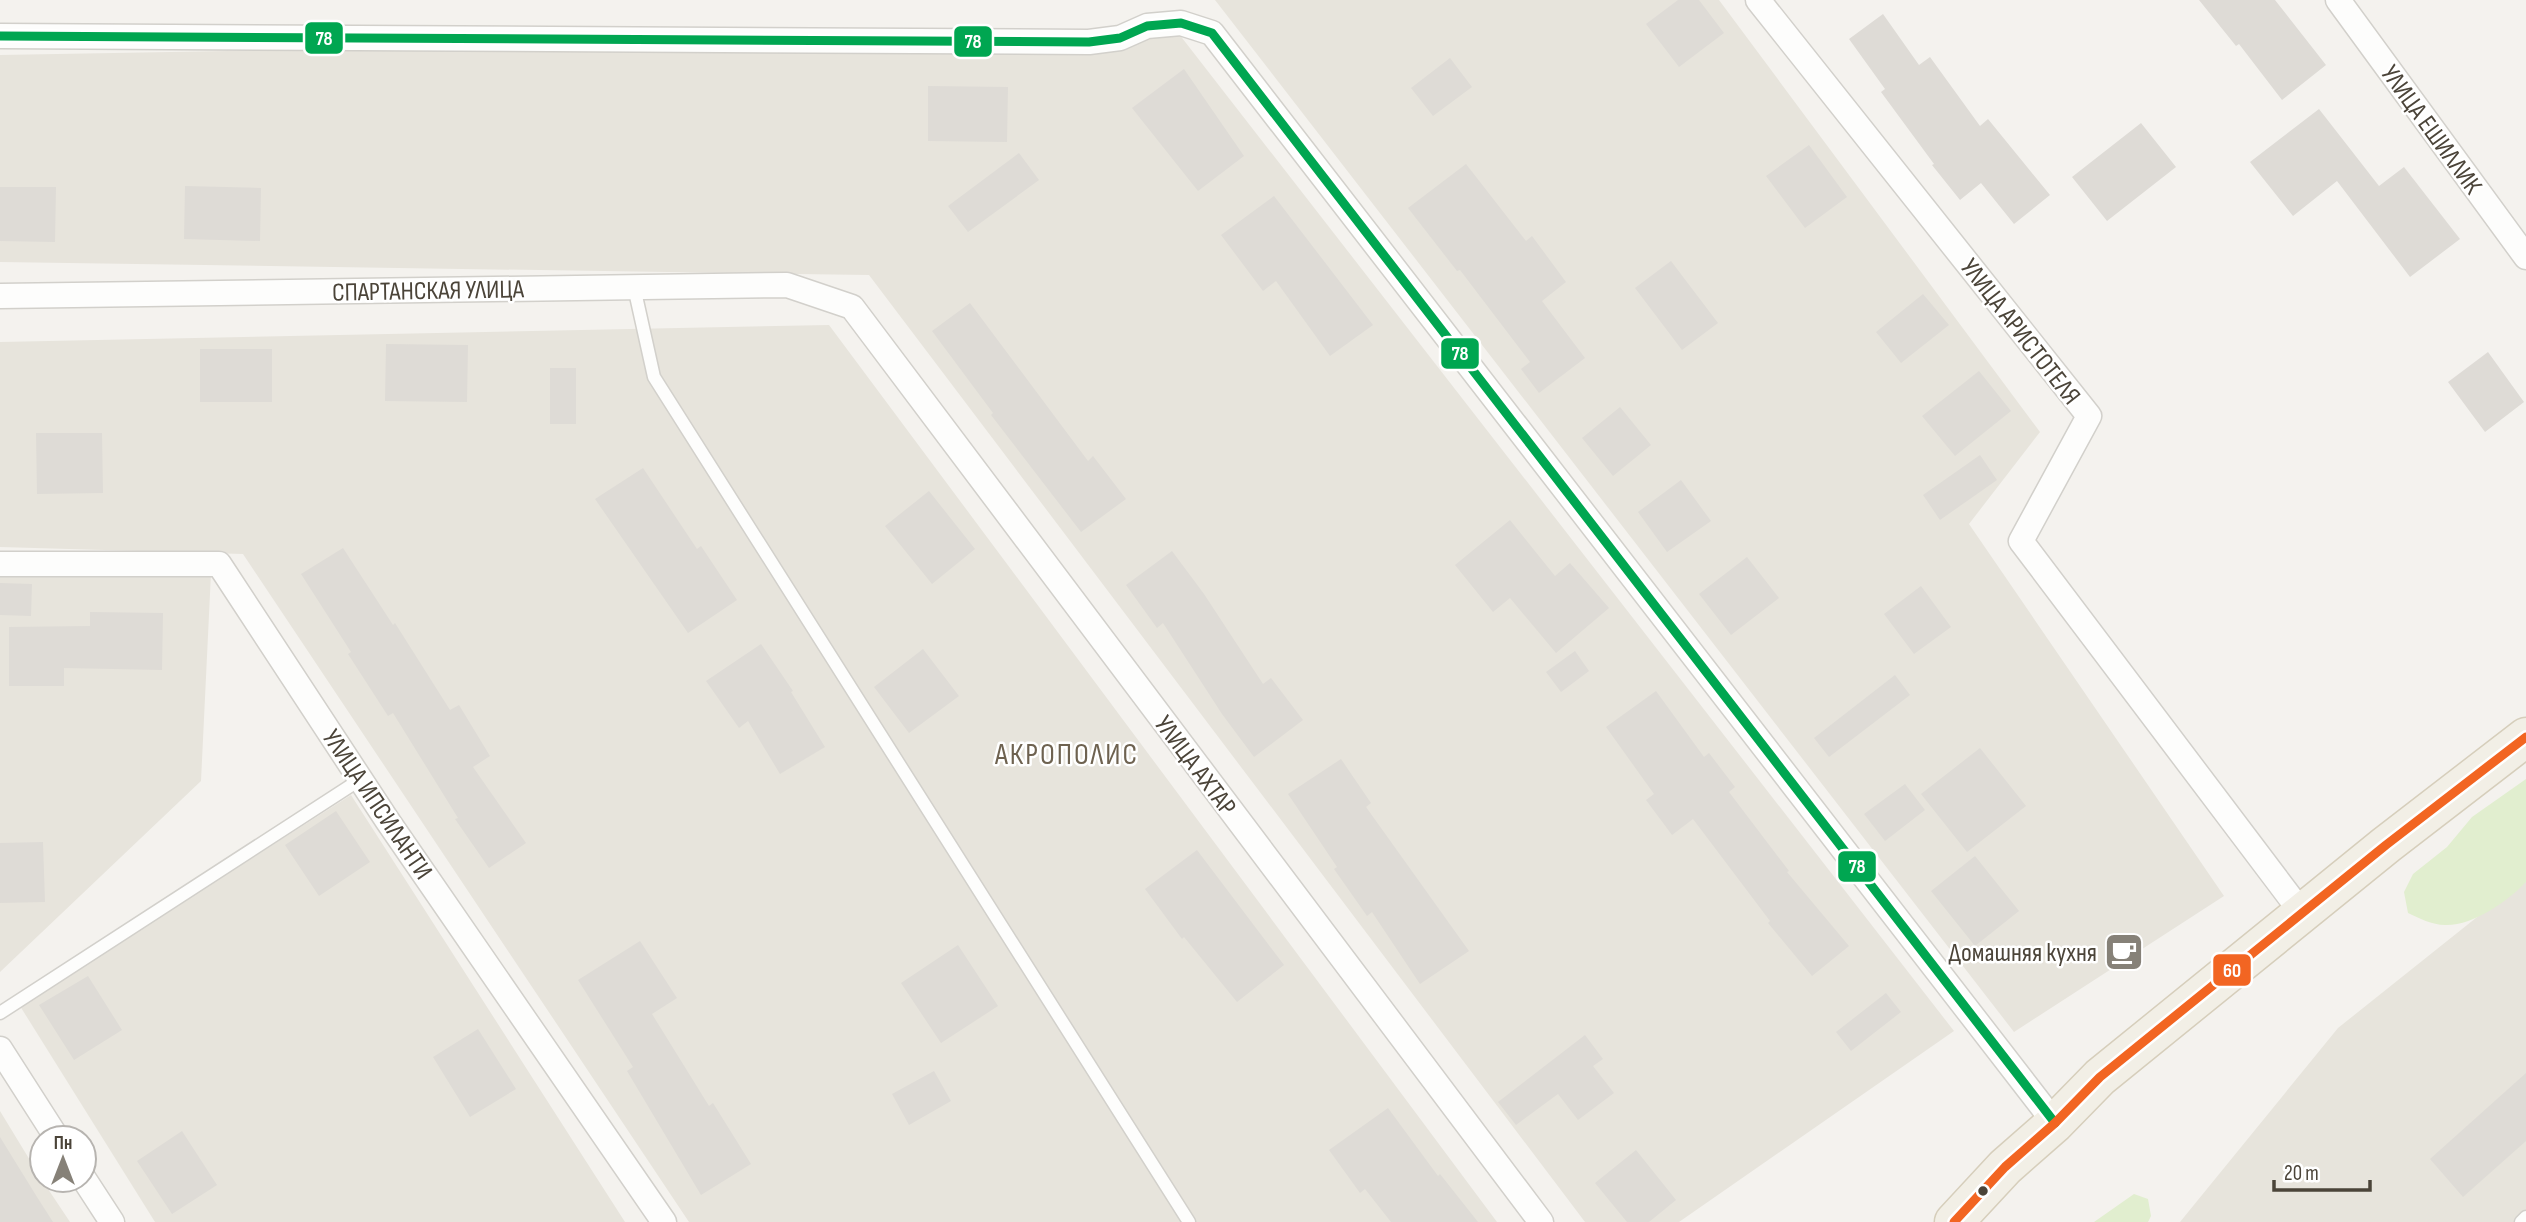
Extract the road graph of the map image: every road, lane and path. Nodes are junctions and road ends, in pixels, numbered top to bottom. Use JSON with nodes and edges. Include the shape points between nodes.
{"nodes":[{"id":1,"x":1758,"y":0,"type":"edge"},
{"id":2,"x":2338,"y":0,"type":"edge"},
{"id":3,"x":0,"y":36,"type":"edge"},
{"id":4,"x":2526,"y":257,"type":"edge"},
{"id":5,"x":634,"y":287,"type":"junction"},
{"id":6,"x":0,"y":296,"type":"edge"},
{"id":7,"x":852,"y":307,"type":"joint"},
{"id":8,"x":0,"y":564,"type":"edge"},
{"id":9,"x":2526,"y":737,"type":"edge"},
{"id":10,"x":361,"y":779,"type":"junction"},
{"id":11,"x":2302,"y":912,"type":"junction"},
{"id":12,"x":0,"y":1013,"type":"edge"},
{"id":13,"x":0,"y":1049,"type":"edge"},
{"id":14,"x":2055,"y":1123,"type":"junction"},
{"id":15,"x":48,"y":1124,"type":"edge"},
{"id":16,"x":94,"y":1194,"type":"edge"},
{"id":17,"x":2526,"y":1217,"type":"edge"},
{"id":18,"x":112,"y":1222,"type":"edge"},
{"id":19,"x":664,"y":1222,"type":"edge"},
{"id":20,"x":1189,"y":1222,"type":"edge"},
{"id":21,"x":1541,"y":1222,"type":"edge"},
{"id":22,"x":1954,"y":1222,"type":"edge"},
{"id":23,"x":2521,"y":1222,"type":"edge"}],
"edges":[{"from":1,"to":11,"type":"street","name":"УЛИЦА АРИСТОТЕЛЯ","via":[[2089,416],[2021,541]]},
{"from":2,"to":4,"type":"street","name":"УЛИЦА ЕШИЛЛИК"},
{"from":3,"to":14,"type":"street","via":[[1089,42],[1120,38],[1147,26],[1181,23],[1212,33]]},
{"from":5,"to":6,"type":"street","name":"СПАРТАНСКАЯ УЛИЦА"},
{"from":5,"to":7,"type":"street","name":"СПАРТАНСКАЯ УЛИЦА","via":[[787,285]]},
{"from":5,"to":20,"type":"lane","via":[[654,377]]},
{"from":7,"to":21,"type":"street","name":"УЛИЦА АХТАР"},
{"from":8,"to":10,"type":"street","name":"УЛИЦА ИПСИЛАНТИ","via":[[219,564]]},
{"from":9,"to":11,"type":"main road"},
{"from":10,"to":12,"type":"lane"},
{"from":10,"to":19,"type":"street","name":"УЛИЦА ИПСИЛАНТИ"},
{"from":11,"to":14,"type":"main road","via":[[2100,1077]]},
{"from":13,"to":15,"type":"street"},
{"from":14,"to":22,"type":"main road","via":[[2005,1167]]},
{"from":16,"to":18,"type":"street"},
{"from":17,"to":23,"type":"lane"}]}
